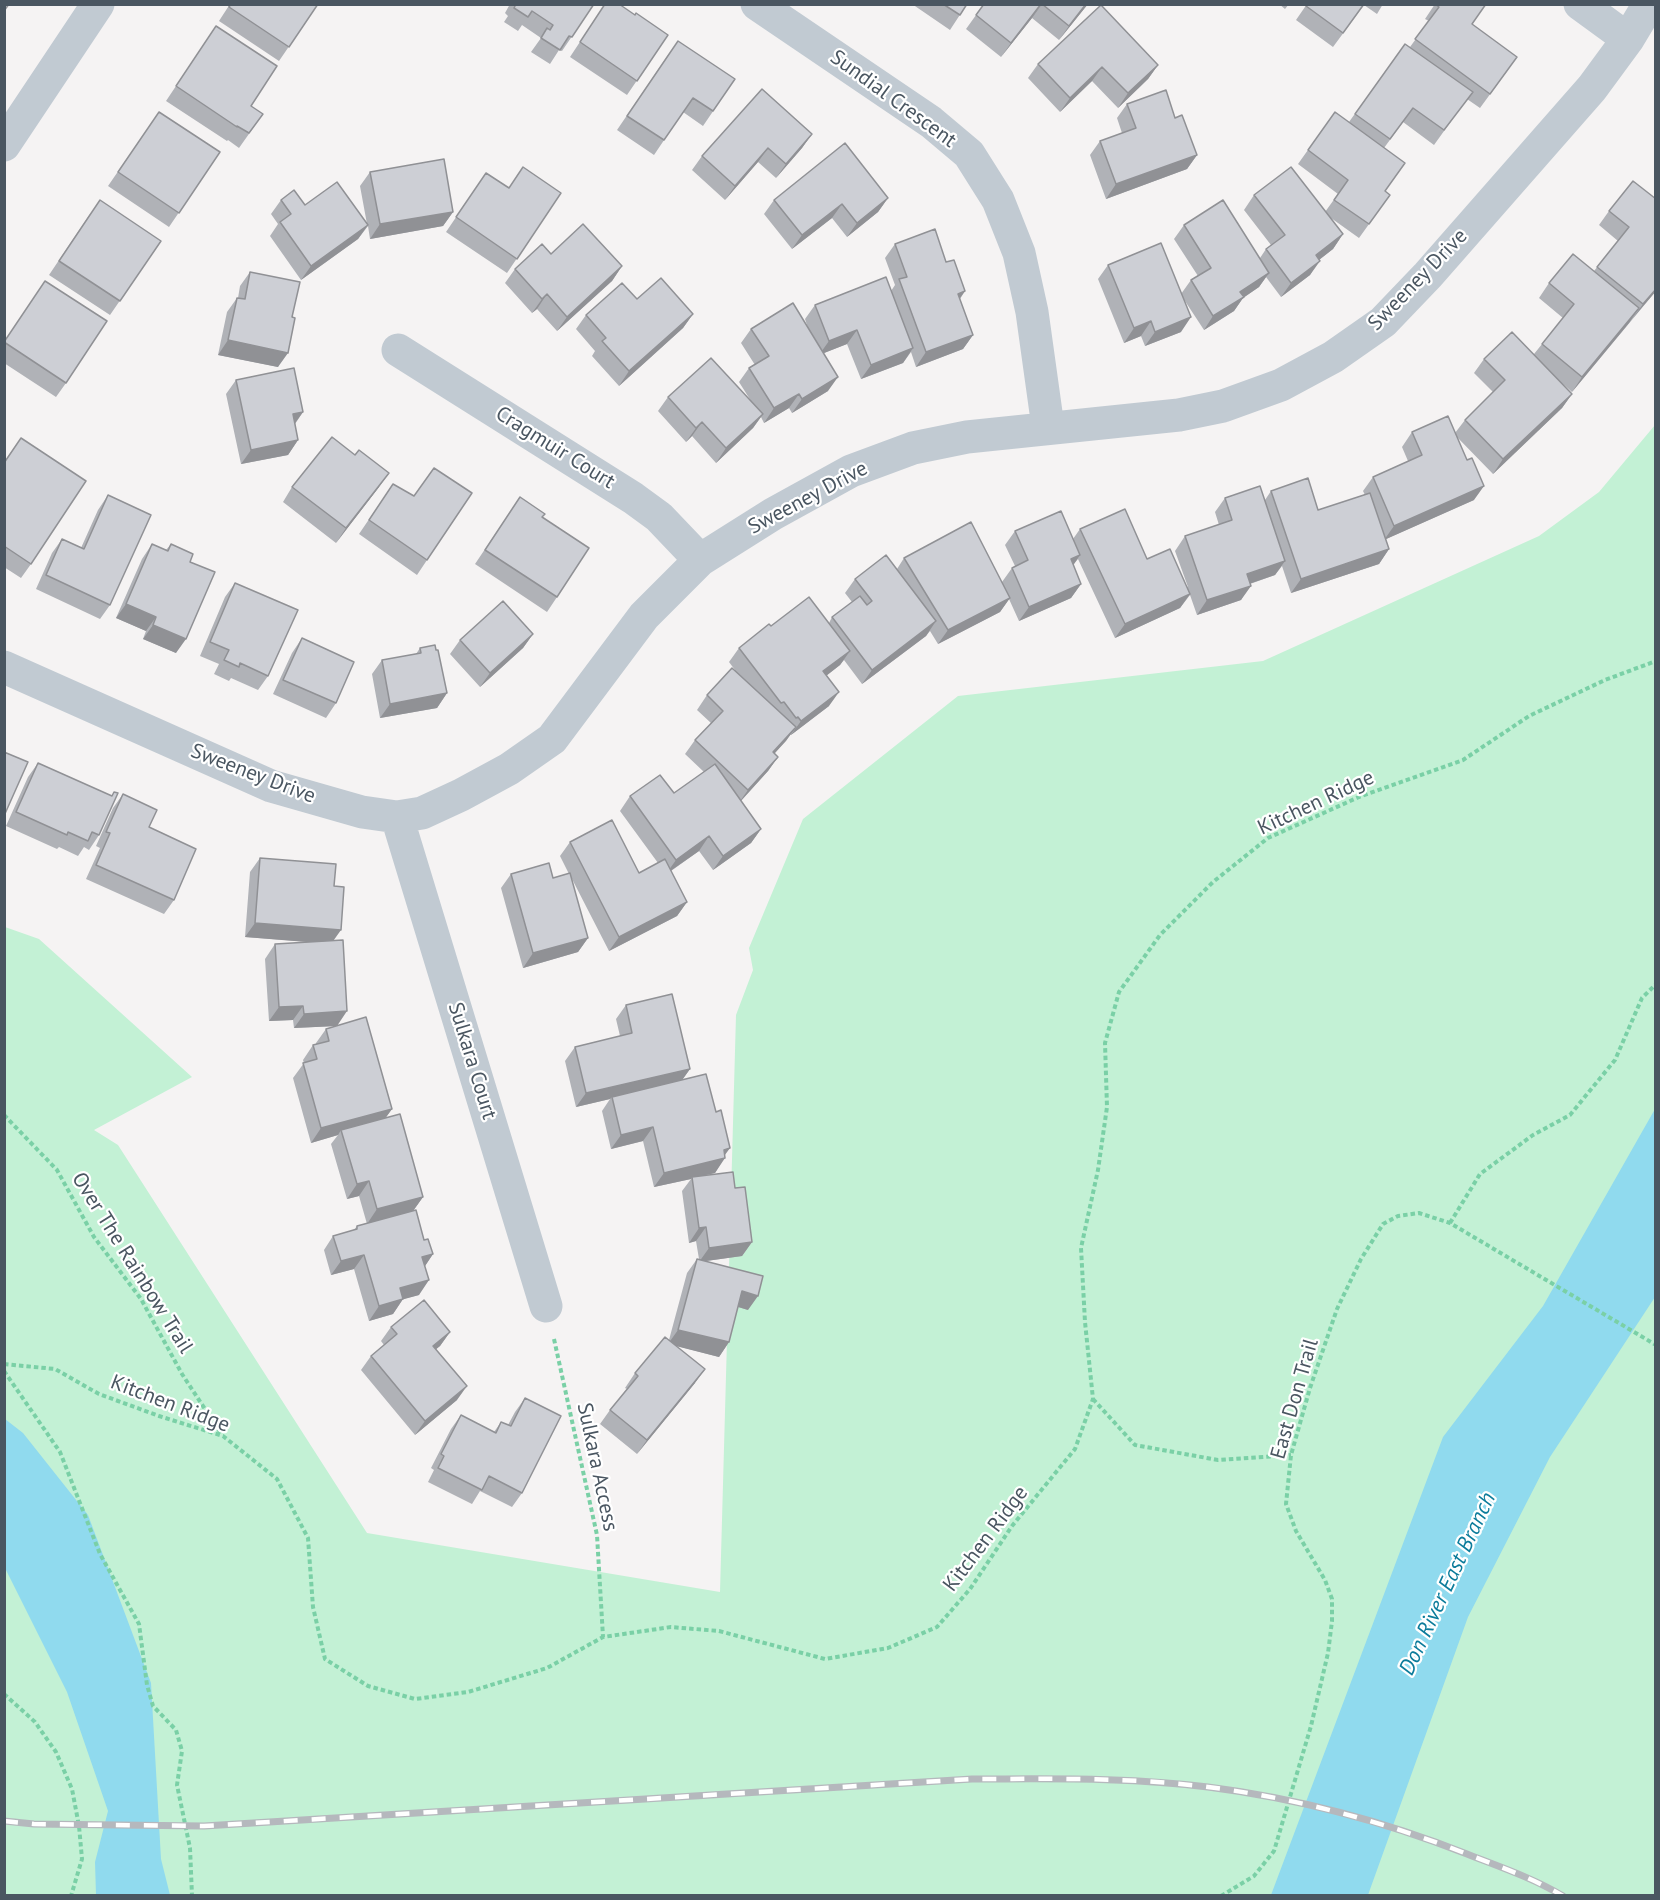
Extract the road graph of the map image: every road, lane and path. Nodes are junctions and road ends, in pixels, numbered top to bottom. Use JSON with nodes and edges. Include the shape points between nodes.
{"nodes":[{"id":1,"x":98,"y":4,"type":"edge"},
{"id":2,"x":757,"y":4,"type":"edge"},
{"id":3,"x":1580,"y":4,"type":"edge"},
{"id":4,"x":1650,"y":4,"type":"edge"},
{"id":5,"x":1628,"y":39,"type":"junction"},
{"id":6,"x":4,"y":145,"type":"edge"},
{"id":7,"x":398,"y":350,"type":"dead end"},
{"id":8,"x":1048,"y":427,"type":"junction"},
{"id":9,"x":700,"y":560,"type":"junction"},
{"id":10,"x":1656,"y":661,"type":"edge"},
{"id":11,"x":4,"y":667,"type":"edge"},
{"id":12,"x":397,"y":816,"type":"junction"},
{"id":13,"x":1656,"y":984,"type":"edge"},
{"id":14,"x":4,"y":1115,"type":"edge"},
{"id":15,"x":1450,"y":1223,"type":"junction"},
{"id":16,"x":546,"y":1306,"type":"joint"},
{"id":17,"x":1656,"y":1345,"type":"edge"},
{"id":18,"x":4,"y":1364,"type":"edge"},
{"id":19,"x":4,"y":1371,"type":"edge"},
{"id":20,"x":1093,"y":1400,"type":"junction"},
{"id":21,"x":223,"y":1436,"type":"junction"},
{"id":22,"x":1292,"y":1455,"type":"junction"},
{"id":23,"x":603,"y":1636,"type":"junction"},
{"id":24,"x":4,"y":1694,"type":"edge"},
{"id":25,"x":70,"y":1896,"type":"edge"},
{"id":26,"x":192,"y":1896,"type":"edge"},
{"id":27,"x":1221,"y":1896,"type":"edge"}],
"edges":[{"from":1,"to":6,"type":"street"},
{"from":2,"to":8,"type":"street","name":"Sundial Crescent","via":[[931,122],[969,154],[998,200],[1019,253],[1032,312]]},
{"from":3,"to":5,"type":"street"},
{"from":4,"to":5,"type":"street","name":"Sweeney Drive"},
{"from":5,"to":8,"type":"street","name":"Sweeney Drive","via":[[1592,88],[1428,275],[1383,322],[1333,357],[1281,385],[1223,406],[1179,415]]},
{"from":7,"to":9,"type":"street","name":"Cragmuir Court","via":[[633,498],[659,517]]},
{"from":8,"to":9,"type":"street","name":"Sweeney Drive","via":[[967,436],[913,448],[851,471]]},
{"from":9,"to":12,"type":"street","name":"Sweeney Drive","via":[[644,616],[552,739],[509,769],[461,795],[422,813]]},
{"from":10,"to":20,"type":"path","name":"Kitchen Ridge","via":[[1529,716],[1463,760],[1359,797],[1268,838],[1213,882],[1160,935],[1119,992],[1105,1043],[1107,1107],[1081,1248]]},
{"from":11,"to":12,"type":"street","name":"Sweeney Drive","via":[[271,786],[362,812]]},
{"from":12,"to":16,"type":"street","name":"Sulkara Court"},
{"from":13,"to":15,"type":"path","via":[[1642,998],[1615,1060],[1570,1115],[1533,1135],[1480,1174]]},
{"from":14,"to":21,"type":"path","name":"Over The Rainbow Trail","via":[[57,1170],[94,1237],[141,1299],[182,1374]]},
{"from":15,"to":17,"type":"path","name":"East Don Trail"},
{"from":15,"to":22,"type":"path","name":"East Don Trail","via":[[1419,1213],[1398,1216],[1383,1224],[1337,1309]]},
{"from":16,"to":23,"type":"path","name":"Sulkara Access","via":[[597,1534]]},
{"from":18,"to":21,"type":"path","name":"Kitchen Ridge","via":[[55,1369],[99,1394]]},
{"from":19,"to":26,"type":"path","via":[[60,1452],[100,1554],[139,1624],[153,1706],[176,1730],[182,1750],[177,1785],[190,1848]]},
{"from":20,"to":22,"type":"path","via":[[1135,1445],[1218,1460]]},
{"from":20,"to":23,"type":"path","name":"Kitchen Ridge","via":[[1075,1449],[937,1627],[888,1647],[825,1659],[719,1631],[671,1627]]},
{"from":21,"to":23,"type":"path","name":"Kitchen Ridge","via":[[277,1479],[308,1538],[313,1607],[325,1659],[368,1686],[415,1699],[468,1692],[547,1668]]},
{"from":22,"to":27,"type":"path","name":"East Don Trail","via":[[1286,1504],[1332,1599],[1328,1653],[1274,1851],[1254,1876]]},
{"from":24,"to":25,"type":"path","via":[[35,1722],[56,1752],[72,1790],[82,1859]]}]}
